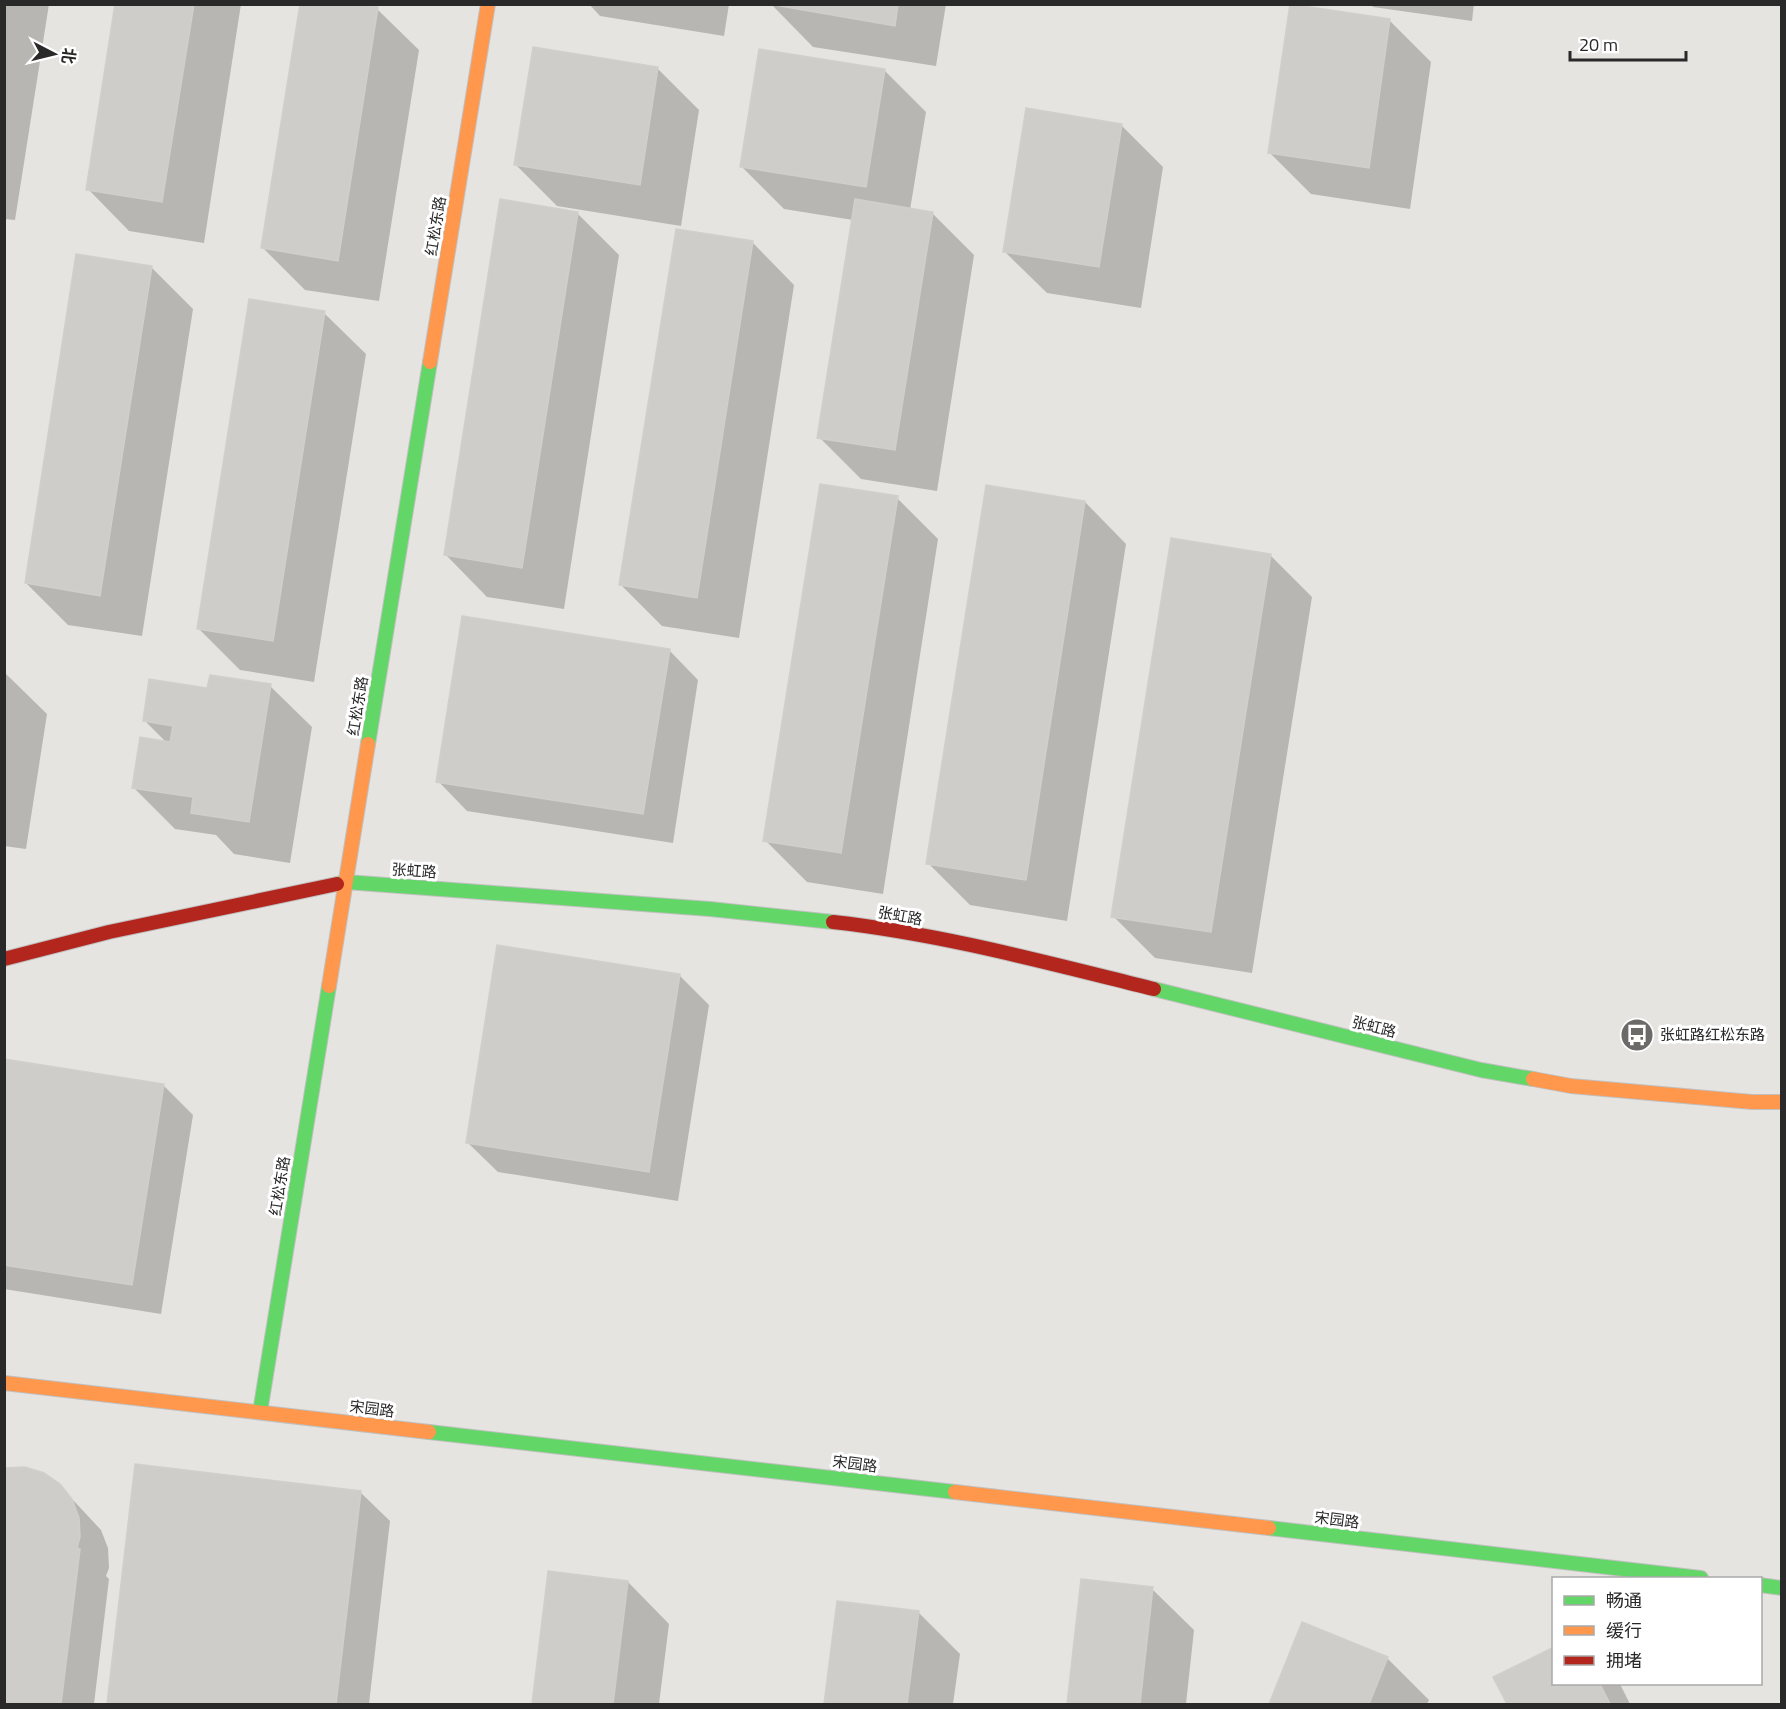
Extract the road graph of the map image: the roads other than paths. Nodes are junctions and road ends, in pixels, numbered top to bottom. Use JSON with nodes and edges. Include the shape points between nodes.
{"nodes":[{"id":1,"x":488,"y":4,"type":"edge"},
{"id":2,"x":346,"y":882,"type":"junction"},
{"id":3,"x":4,"y":959,"type":"edge"},
{"id":4,"x":1782,"y":1102,"type":"edge"},
{"id":5,"x":4,"y":1383,"type":"edge"},
{"id":6,"x":260,"y":1413,"type":"junction"},
{"id":7,"x":1692,"y":1577,"type":"edge"},
{"id":8,"x":1762,"y":1585,"type":"edge"},
{"id":9,"x":1782,"y":1588,"type":"edge"}],
"edges":[{"from":1,"to":2,"type":"street","name":"红松东路"},
{"from":2,"to":3,"type":"street","name":"张虹路","via":[[109,932]]},
{"from":2,"to":4,"type":"street","name":"张虹路","via":[[710,909],[867,926],[1001,951],[1480,1070],[1570,1086]]},
{"from":2,"to":6,"type":"street","name":"红松东路"},
{"from":5,"to":6,"type":"street","name":"宋园路"},
{"from":6,"to":7,"type":"street","name":"宋园路"},
{"from":8,"to":9,"type":"street"}]}
